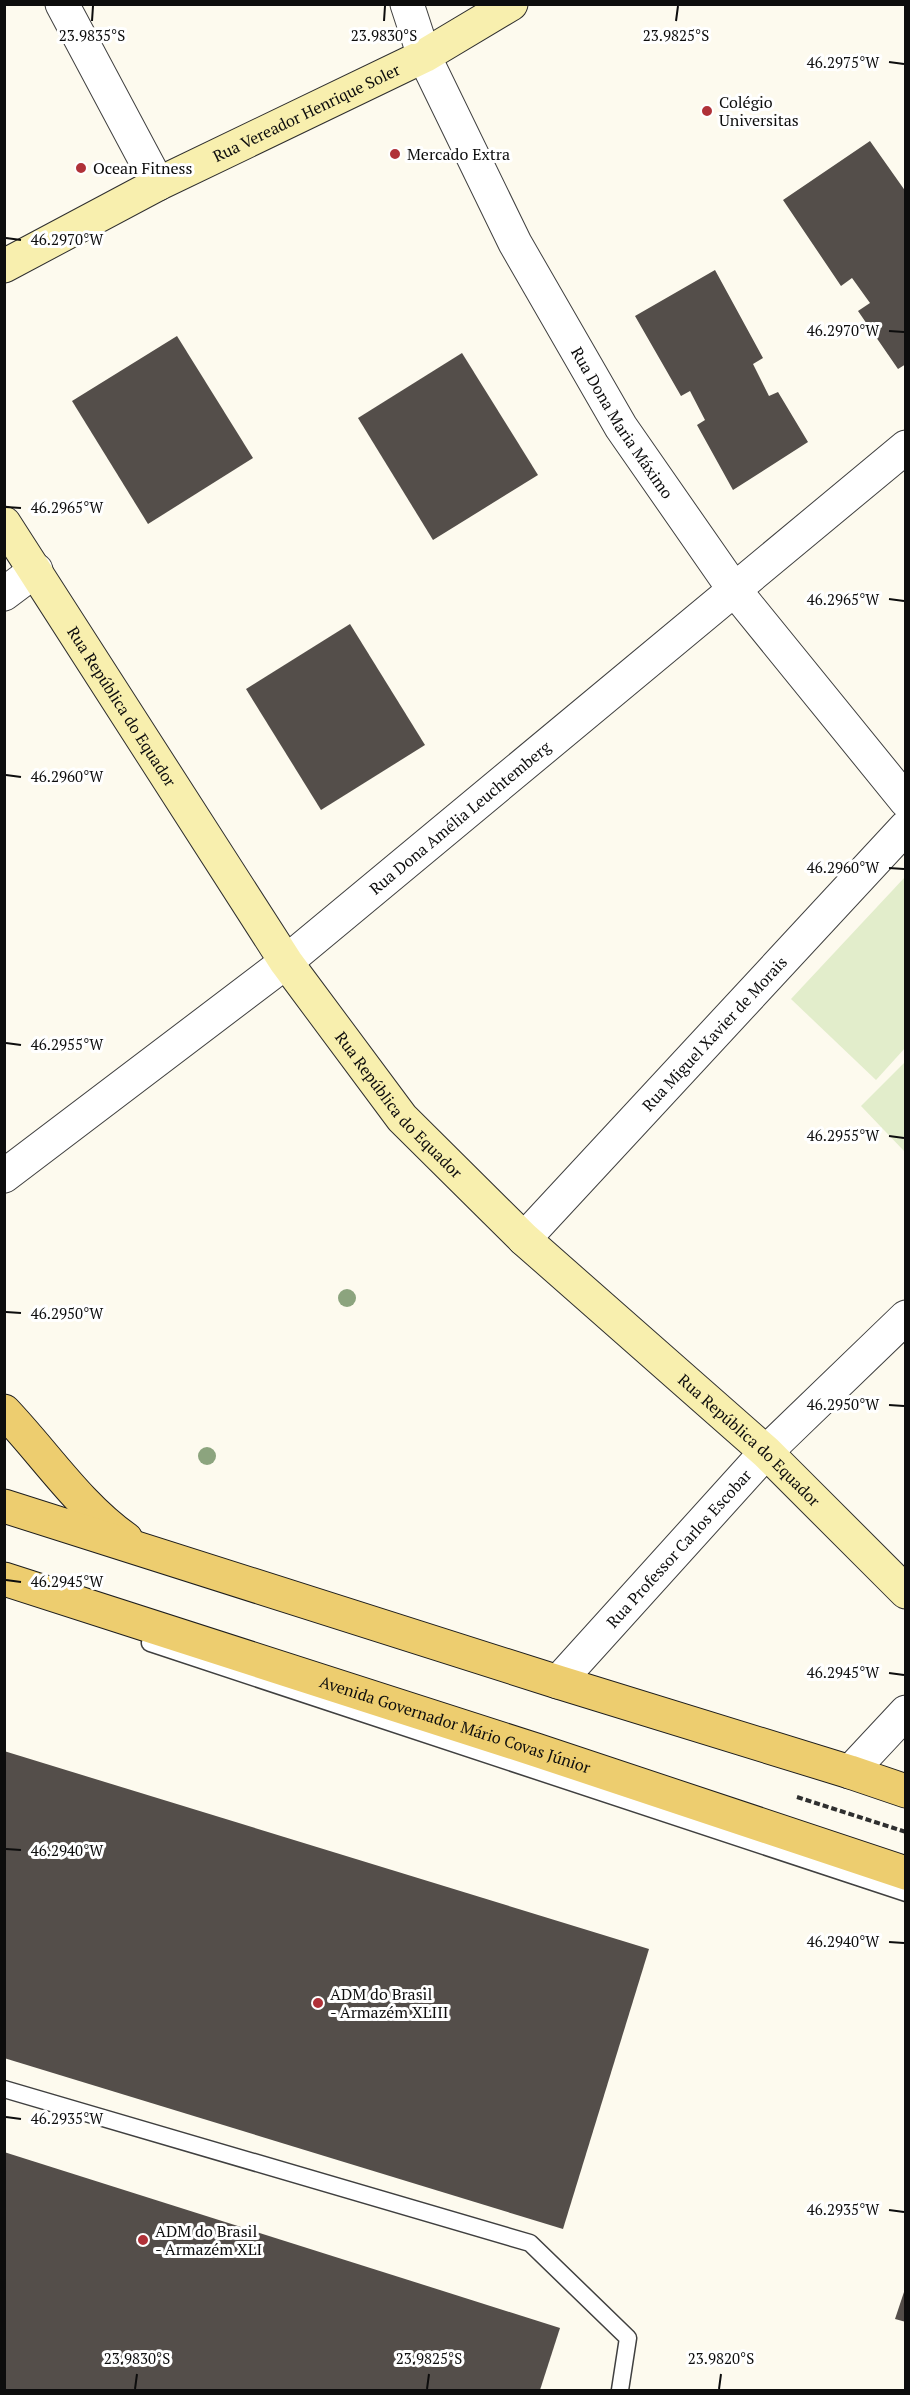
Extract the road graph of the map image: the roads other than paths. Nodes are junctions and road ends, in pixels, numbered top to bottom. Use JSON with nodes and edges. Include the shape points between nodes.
{"nodes":[{"id":1,"x":62,"y":4,"type":"edge"},
{"id":2,"x":407,"y":4,"type":"edge"},
{"id":3,"x":511,"y":4,"type":"edge"},
{"id":4,"x":424,"y":56,"type":"junction"},
{"id":5,"x":158,"y":184,"type":"junction"},
{"id":6,"x":4,"y":266,"type":"edge"},
{"id":7,"x":906,"y":447,"type":"edge"},
{"id":8,"x":4,"y":523,"type":"edge"},
{"id":9,"x":36,"y":570,"type":"junction"},
{"id":10,"x":733,"y":588,"type":"junction"},
{"id":11,"x":4,"y":594,"type":"edge"},
{"id":12,"x":906,"y":801,"type":"edge"},
{"id":13,"x":906,"y":827,"type":"edge"},
{"id":14,"x":286,"y":962,"type":"junction"},
{"id":15,"x":4,"y":1176,"type":"edge"},
{"id":16,"x":524,"y":1239,"type":"junction"},
{"id":17,"x":906,"y":1317,"type":"edge"},
{"id":18,"x":4,"y":1411,"type":"edge"},
{"id":19,"x":766,"y":1452,"type":"junction"},
{"id":20,"x":4,"y":1506,"type":"edge"},
{"id":21,"x":142,"y":1550,"type":"junction"},
{"id":22,"x":9,"y":1585,"type":"edge"},
{"id":23,"x":906,"y":1592,"type":"edge"},
{"id":24,"x":558,"y":1682,"type":"junction"},
{"id":25,"x":906,"y":1712,"type":"edge"},
{"id":26,"x":850,"y":1772,"type":"junction"},
{"id":27,"x":906,"y":1791,"type":"edge"},
{"id":28,"x":906,"y":1873,"type":"edge"},
{"id":29,"x":906,"y":1893,"type":"edge"},
{"id":30,"x":4,"y":2089,"type":"edge"},
{"id":31,"x":620,"y":2391,"type":"edge"}],
"edges":[{"from":1,"to":5,"type":"street"},
{"from":2,"to":4,"type":"street","name":"Rua Dona Maria Máximo"},
{"from":3,"to":4,"type":"street","name":"Rua Vereador Henrique Soler"},
{"from":4,"to":5,"type":"street","name":"Rua Vereador Henrique Soler"},
{"from":4,"to":10,"type":"street","name":"Rua Dona Maria Máximo","via":[[515,243],[621,427]]},
{"from":5,"to":6,"type":"street","name":"Rua Vereador Henrique Soler"},
{"from":7,"to":10,"type":"street","name":"Rua Dona Amélia Leuchtemberg"},
{"from":8,"to":9,"type":"street","name":"Rua República do Equador"},
{"from":9,"to":11,"type":"street"},
{"from":9,"to":14,"type":"street","name":"Rua República do Equador"},
{"from":10,"to":12,"type":"street","name":"Rua Dona Maria Máximo"},
{"from":10,"to":14,"type":"street","name":"Rua Dona Amélia Leuchtemberg"},
{"from":13,"to":16,"type":"street","name":"Rua Miguel Xavier de Morais"},
{"from":14,"to":15,"type":"street","name":"Rua Dona Amélia Leuchtemberg"},
{"from":14,"to":16,"type":"street","name":"Rua República do Equador","via":[[402,1118]]},
{"from":16,"to":19,"type":"street","name":"Rua República do Equador"},
{"from":17,"to":19,"type":"street","name":"Rua Professor Carlos Escobar"},
{"from":18,"to":21,"type":"main road","via":[[106,1524]]},
{"from":19,"to":23,"type":"street","name":"Rua República do Equador"},
{"from":19,"to":24,"type":"street","name":"Rua Professor Carlos Escobar"},
{"from":20,"to":21,"type":"main road"},
{"from":21,"to":24,"type":"main road"},
{"from":22,"to":28,"type":"main road","name":"Avenida Governador Mário Covas Júnior","via":[[536,1750]]},
{"from":22,"to":29,"type":"lane","via":[[240,1674]]},
{"from":24,"to":26,"type":"main road"},
{"from":25,"to":26,"type":"street"},
{"from":26,"to":27,"type":"main road"},
{"from":30,"to":31,"type":"lane","via":[[530,2242],[628,2338]]}]}
